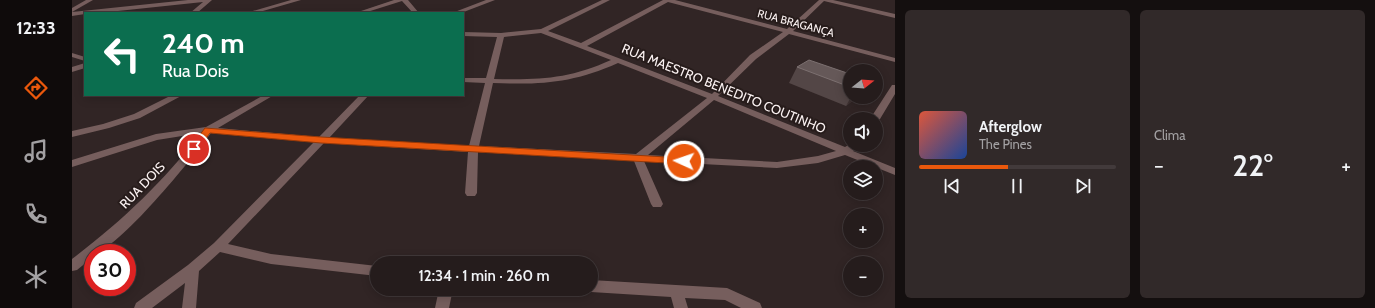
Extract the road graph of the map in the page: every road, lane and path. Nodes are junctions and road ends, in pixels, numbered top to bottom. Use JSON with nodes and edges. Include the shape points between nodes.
{"nodes":[{"id":1,"x":90,"y":0,"type":"edge"},
{"id":2,"x":205,"y":0,"type":"edge"},
{"id":3,"x":209,"y":0,"type":"edge"},
{"id":4,"x":298,"y":0,"type":"edge"},
{"id":5,"x":400,"y":0,"type":"edge"},
{"id":6,"x":405,"y":0,"type":"edge"},
{"id":7,"x":492,"y":0,"type":"edge"},
{"id":8,"x":607,"y":0,"type":"edge"},
{"id":9,"x":668,"y":0,"type":"edge"},
{"id":10,"x":822,"y":0,"type":"edge"},
{"id":11,"x":825,"y":0,"type":"edge"},
{"id":12,"x":280,"y":5,"type":"junction"},
{"id":13,"x":72,"y":10,"type":"edge"},
{"id":14,"x":91,"y":12,"type":"edge"},
{"id":15,"x":194,"y":12,"type":"edge"},
{"id":16,"x":253,"y":12,"type":"edge"},
{"id":17,"x":276,"y":12,"type":"edge"},
{"id":18,"x":361,"y":12,"type":"edge"},
{"id":19,"x":415,"y":12,"type":"edge"},
{"id":20,"x":458,"y":12,"type":"edge"},
{"id":21,"x":84,"y":13,"type":"edge"},
{"id":22,"x":72,"y":14,"type":"edge"},
{"id":23,"x":895,"y":16,"type":"edge"},
{"id":24,"x":542,"y":31,"type":"junction"},
{"id":25,"x":788,"y":32,"type":"junction"},
{"id":26,"x":464,"y":34,"type":"edge"},
{"id":27,"x":501,"y":35,"type":"junction"},
{"id":28,"x":581,"y":46,"type":"junction"},
{"id":29,"x":72,"y":55,"type":"edge"},
{"id":30,"x":84,"y":59,"type":"edge"},
{"id":31,"x":618,"y":60,"type":"junction"},
{"id":32,"x":895,"y":60,"type":"edge"},
{"id":33,"x":84,"y":65,"type":"edge"},
{"id":34,"x":72,"y":70,"type":"edge"},
{"id":35,"x":464,"y":80,"type":"edge"},
{"id":36,"x":491,"y":81,"type":"junction"},
{"id":37,"x":895,"y":87,"type":"edge"},
{"id":38,"x":177,"y":96,"type":"edge"},
{"id":39,"x":268,"y":96,"type":"edge"},
{"id":40,"x":364,"y":96,"type":"edge"},
{"id":41,"x":713,"y":98,"type":"junction"},
{"id":42,"x":879,"y":112,"type":"edge"},
{"id":43,"x":208,"y":130,"type":"junction"},
{"id":44,"x":72,"y":134,"type":"edge"},
{"id":45,"x":321,"y":140,"type":"junction"},
{"id":46,"x":473,"y":150,"type":"junction"},
{"id":47,"x":843,"y":151,"type":"edge"},
{"id":48,"x":846,"y":152,"type":"joint"},
{"id":49,"x":638,"y":158,"type":"junction"},
{"id":50,"x":72,"y":164,"type":"edge"},
{"id":51,"x":895,"y":172,"type":"edge"},
{"id":52,"x":471,"y":193,"type":"dead end"},
{"id":53,"x":657,"y":204,"type":"dead end"},
{"id":54,"x":218,"y":247,"type":"junction"},
{"id":55,"x":72,"y":266,"type":"edge"},
{"id":56,"x":193,"y":269,"type":"junction"},
{"id":57,"x":370,"y":270,"type":"edge"},
{"id":58,"x":598,"y":286,"type":"edge"},
{"id":59,"x":676,"y":290,"type":"junction"},
{"id":60,"x":445,"y":296,"type":"edge"},
{"id":61,"x":141,"y":308,"type":"edge"},
{"id":62,"x":189,"y":308,"type":"edge"},
{"id":63,"x":442,"y":308,"type":"edge"},
{"id":64,"x":681,"y":308,"type":"edge"},
{"id":65,"x":755,"y":308,"type":"edge"}],
"edges":[{"from":1,"to":13,"type":"street"},
{"from":2,"to":14,"type":"street"},
{"from":3,"to":15,"type":"street"},
{"from":4,"to":12,"type":"street"},
{"from":5,"to":18,"type":"street"},
{"from":6,"to":19,"type":"street"},
{"from":7,"to":20,"type":"street"},
{"from":8,"to":24,"type":"street"},
{"from":9,"to":25,"type":"street","name":"RUA BRAGANÇA"},
{"from":9,"to":28,"type":"street"},
{"from":10,"to":25,"type":"street"},
{"from":11,"to":23,"type":"street"},
{"from":12,"to":16,"type":"street"},
{"from":12,"to":17,"type":"street"},
{"from":21,"to":22,"type":"street"},
{"from":24,"to":27,"type":"street"},
{"from":24,"to":28,"type":"street","name":"RUA MAESTRO BENEDITO COUTINHO"},
{"from":25,"to":32,"type":"street","name":"RUA BRAGANÇA"},
{"from":25,"to":41,"type":"street","via":[[753,57]]},
{"from":26,"to":27,"type":"street"},
{"from":27,"to":36,"type":"street"},
{"from":28,"to":31,"type":"street","name":"RUA MAESTRO BENEDITO COUTINHO"},
{"from":29,"to":30,"type":"street"},
{"from":31,"to":36,"type":"street","via":[[568,78]]},
{"from":31,"to":41,"type":"street","name":"RUA MAESTRO BENEDITO COUTINHO"},
{"from":33,"to":34,"type":"street"},
{"from":35,"to":36,"type":"street"},
{"from":36,"to":46,"type":"street"},
{"from":37,"to":42,"type":"street"},
{"from":38,"to":44,"type":"street","via":[[137,116]]},
{"from":39,"to":43,"type":"street"},
{"from":40,"to":45,"type":"street"},
{"from":41,"to":47,"type":"street","name":"RUA MAESTRO BENEDITO COUTINHO"},
{"from":41,"to":49,"type":"street"},
{"from":43,"to":45,"type":"street"},
{"from":43,"to":50,"type":"street","via":[[154,137]]},
{"from":43,"to":55,"type":"street","name":"RUA DOIS","via":[[153,196],[110,237]]},
{"from":45,"to":46,"type":"street"},
{"from":45,"to":54,"type":"street"},
{"from":46,"to":49,"type":"street"},
{"from":46,"to":52,"type":"street"},
{"from":48,"to":49,"type":"street","via":[[777,166]]},
{"from":48,"to":51,"type":"street","name":"RUA MAESTRO BENEDITO COUTINHO"},
{"from":49,"to":53,"type":"street"},
{"from":54,"to":56,"type":"street"},
{"from":54,"to":57,"type":"street","via":[[272,259]]},
{"from":56,"to":61,"type":"street"},
{"from":56,"to":62,"type":"street"},
{"from":58,"to":59,"type":"street"},
{"from":59,"to":64,"type":"street"},
{"from":59,"to":65,"type":"street","via":[[727,294]]},
{"from":60,"to":63,"type":"street"}]}
